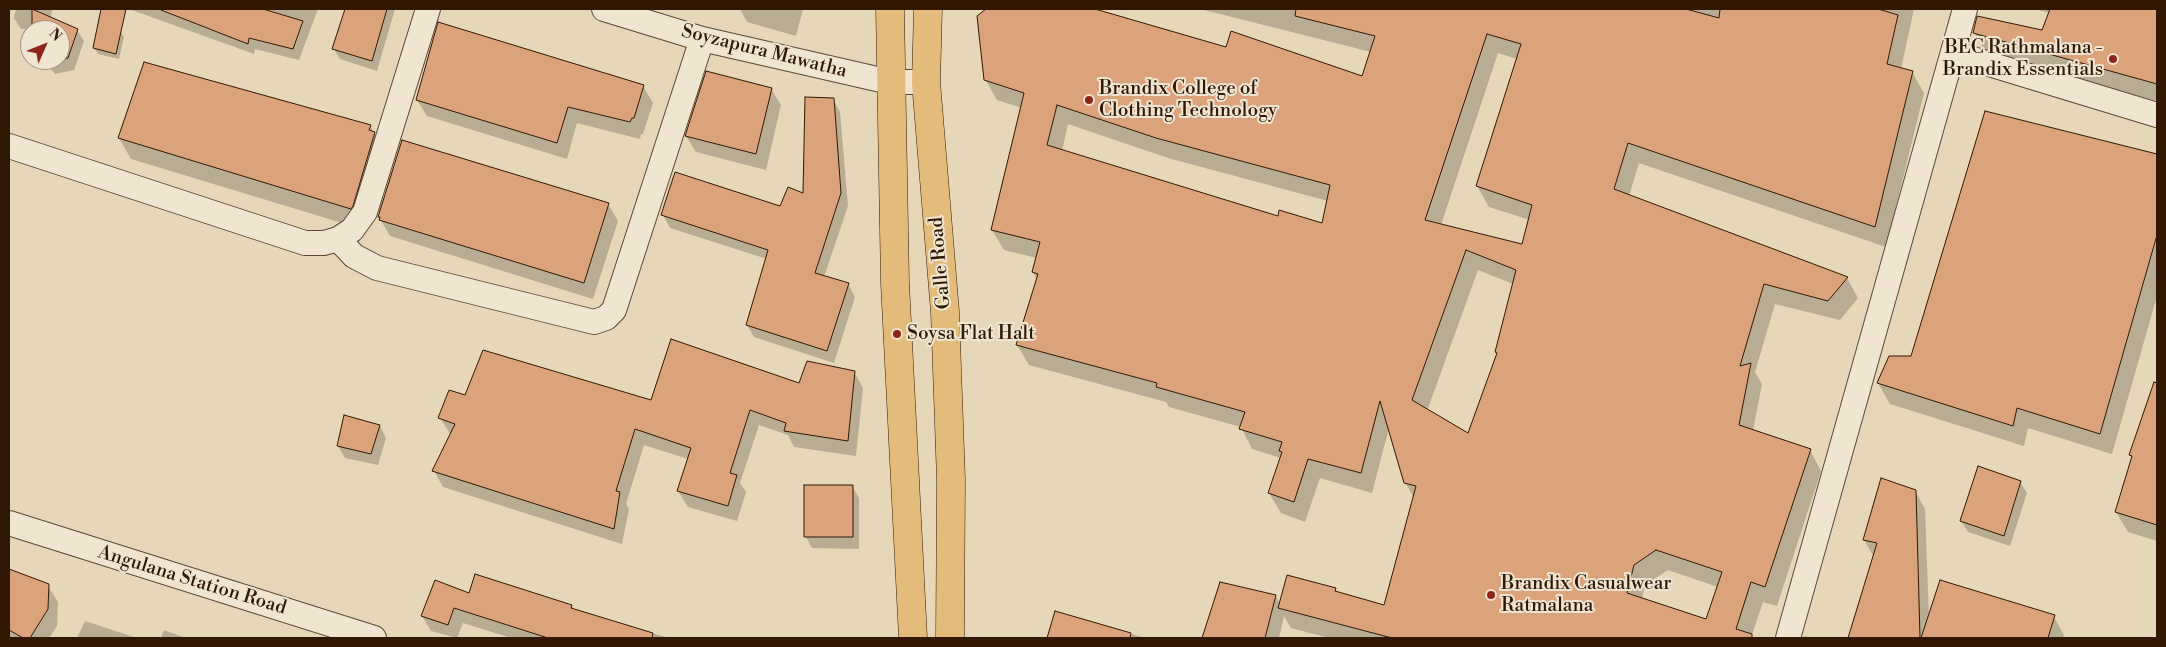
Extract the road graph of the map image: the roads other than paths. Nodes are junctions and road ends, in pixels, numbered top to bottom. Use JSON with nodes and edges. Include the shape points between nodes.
{"nodes":[{"id":1,"x":428,"y":9,"type":"edge"},
{"id":2,"x":604,"y":9,"type":"edge"},
{"id":3,"x":890,"y":9,"type":"edge"},
{"id":4,"x":928,"y":9,"type":"edge"},
{"id":5,"x":1965,"y":9,"type":"edge"},
{"id":6,"x":702,"y":39,"type":"junction"},
{"id":7,"x":1953,"y":53,"type":"junction"},
{"id":8,"x":890,"y":82,"type":"junction"},
{"id":9,"x":926,"y":82,"type":"junction"},
{"id":10,"x":2157,"y":115,"type":"edge"},
{"id":11,"x":9,"y":146,"type":"edge"},
{"id":12,"x":338,"y":239,"type":"junction"},
{"id":13,"x":9,"y":523,"type":"edge"},
{"id":14,"x":374,"y":638,"type":"edge"},
{"id":15,"x":913,"y":638,"type":"edge"},
{"id":16,"x":950,"y":638,"type":"edge"},
{"id":17,"x":1788,"y":638,"type":"edge"}],
"edges":[{"from":1,"to":12,"type":"street","via":[[365,212],[352,230]]},
{"from":2,"to":6,"type":"street","name":"Soyzapura Mawatha"},
{"from":3,"to":8,"type":"highway"},
{"from":4,"to":9,"type":"highway","name":"Galle Road"},
{"from":5,"to":7,"type":"street"},
{"from":6,"to":8,"type":"street","name":"Soyzapura Mawatha"},
{"from":6,"to":12,"type":"street","via":[[614,310],[606,318],[594,322],[377,268],[354,256]]},
{"from":7,"to":10,"type":"street"},
{"from":7,"to":17,"type":"street"},
{"from":8,"to":9,"type":"street","name":"Soyzapura Mawatha"},
{"from":8,"to":15,"type":"highway","via":[[895,283]]},
{"from":9,"to":16,"type":"highway","name":"Galle Road","via":[[945,312],[951,480]]},
{"from":11,"to":12,"type":"street","via":[[305,243]]},
{"from":13,"to":14,"type":"street","name":"Angulana Station Road"}]}
